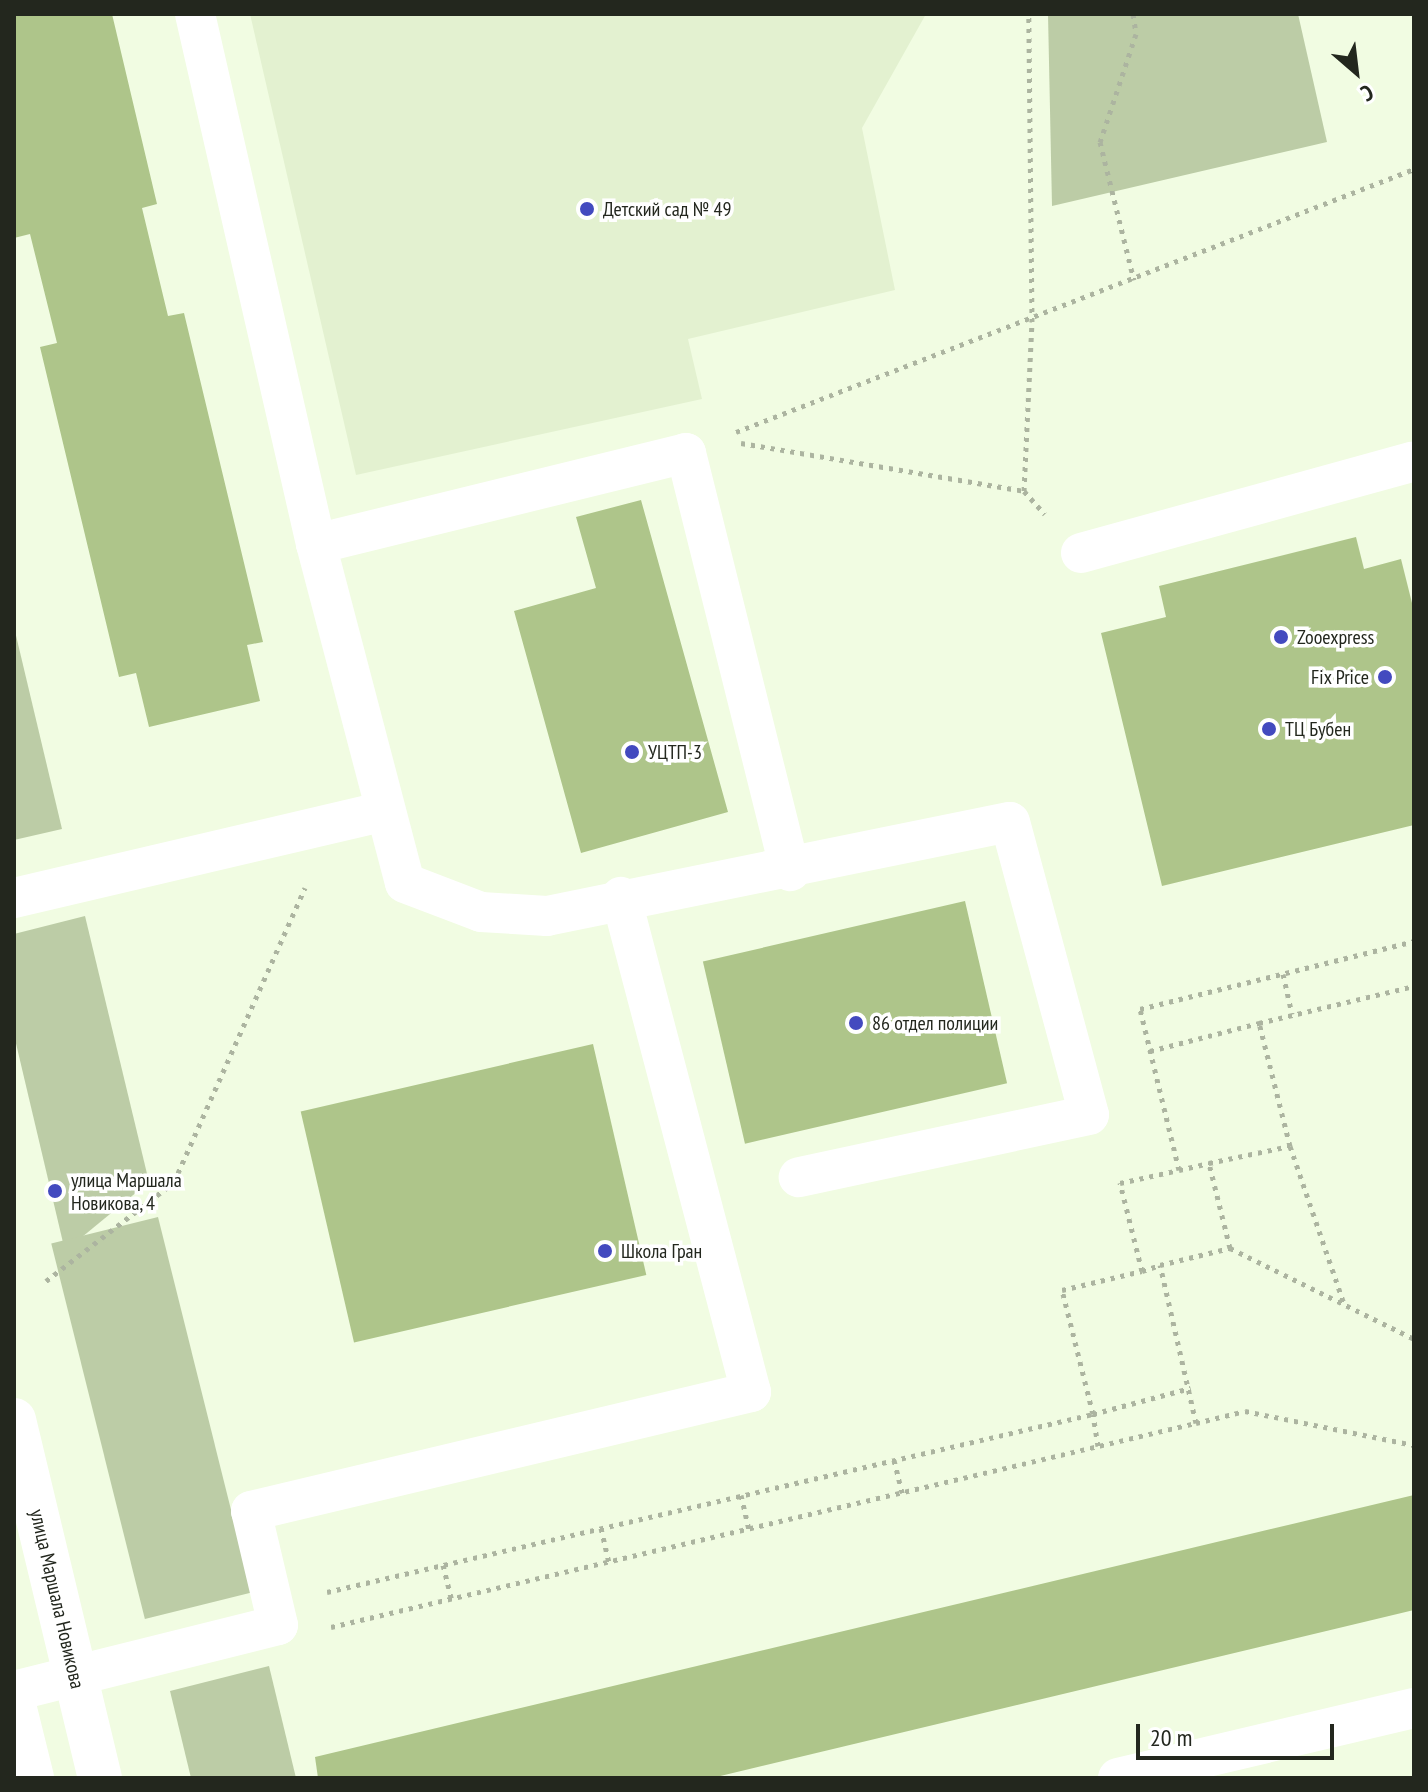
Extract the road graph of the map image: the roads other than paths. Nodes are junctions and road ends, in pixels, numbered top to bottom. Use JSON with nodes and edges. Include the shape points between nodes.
{"nodes":[{"id":1,"x":195,"y":14,"type":"edge"},
{"id":2,"x":1414,"y":461,"type":"edge"},
{"id":3,"x":316,"y":544,"type":"junction"},
{"id":4,"x":1081,"y":553,"type":"road end"},
{"id":5,"x":382,"y":812,"type":"junction"},
{"id":6,"x":790,"y":871,"type":"junction"},
{"id":7,"x":621,"y":897,"type":"junction"},
{"id":8,"x":14,"y":898,"type":"edge"},
{"id":9,"x":799,"y":1177,"type":"dead end"},
{"id":10,"x":14,"y":1420,"type":"edge"},
{"id":11,"x":75,"y":1675,"type":"junction"},
{"id":12,"x":14,"y":1691,"type":"edge"},
{"id":13,"x":14,"y":1705,"type":"edge"},
{"id":14,"x":1414,"y":1708,"type":"edge"},
{"id":15,"x":32,"y":1778,"type":"edge"},
{"id":16,"x":100,"y":1778,"type":"edge"},
{"id":17,"x":1118,"y":1778,"type":"edge"}],
"edges":[{"from":1,"to":3,"type":"lane"},
{"from":2,"to":4,"type":"lane"},
{"from":3,"to":5,"type":"lane"},
{"from":3,"to":6,"type":"lane","via":[[701,446]]},
{"from":5,"to":7,"type":"lane","via":[[405,883],[481,912],[547,916]]},
{"from":5,"to":8,"type":"lane"},
{"from":6,"to":7,"type":"lane"},
{"from":6,"to":9,"type":"lane","via":[[1010,822],[1089,1115]]},
{"from":7,"to":11,"type":"lane","via":[[751,1392],[251,1511],[287,1621]]},
{"from":10,"to":11,"type":"street","name":"улица Маршала Новикова"},
{"from":11,"to":12,"type":"lane"},
{"from":11,"to":16,"type":"street","name":"улица Маршала Новикова"},
{"from":13,"to":15,"type":"street"},
{"from":14,"to":17,"type":"lane"}]}
